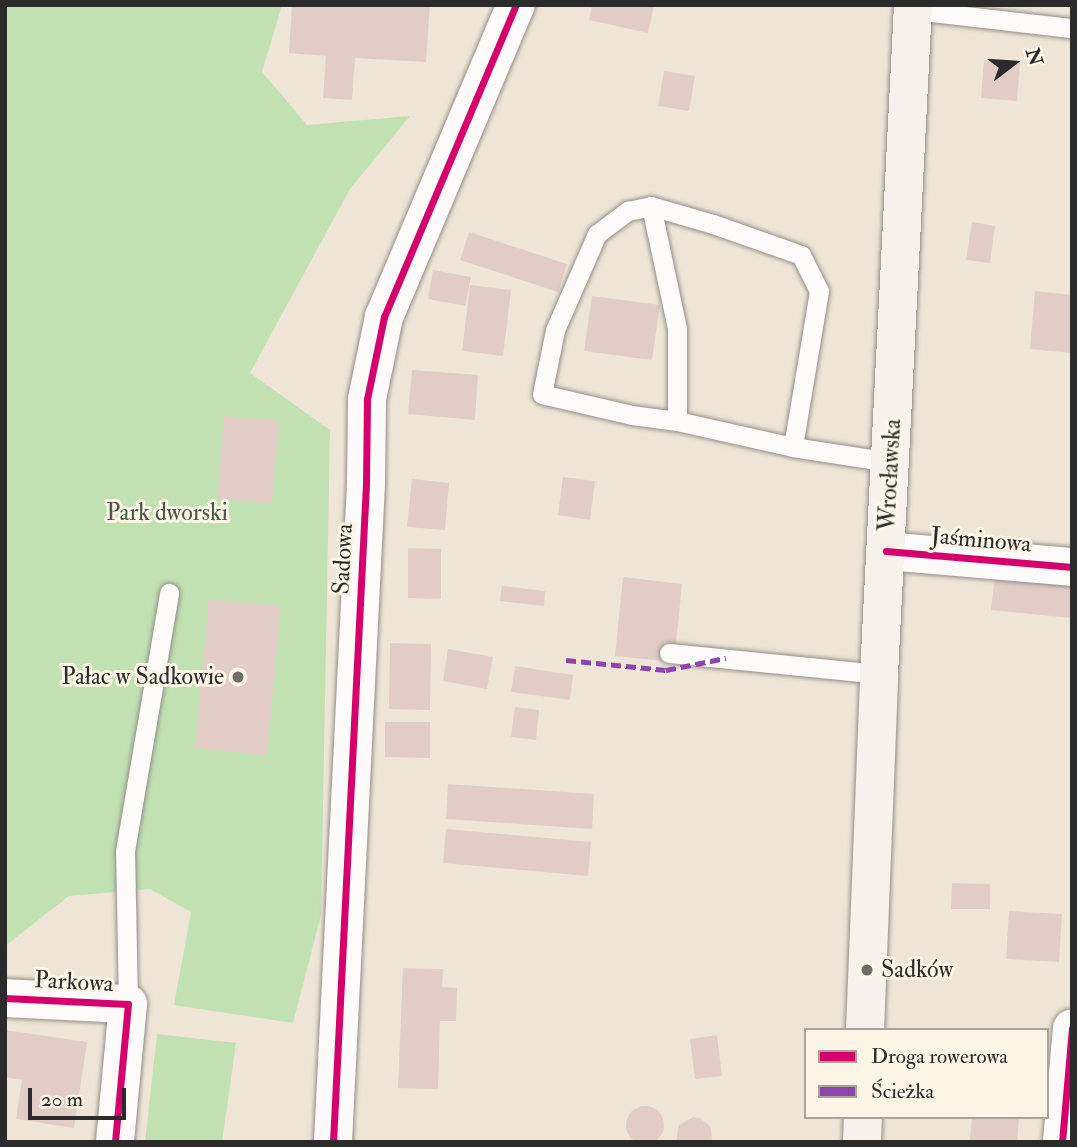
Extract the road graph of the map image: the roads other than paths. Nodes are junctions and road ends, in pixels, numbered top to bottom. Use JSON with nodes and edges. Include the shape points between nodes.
{"nodes":[{"id":1,"x":516,"y":5,"type":"edge"},
{"id":2,"x":913,"y":8,"type":"edge"},
{"id":3,"x":1072,"y":28,"type":"edge"},
{"id":4,"x":651,"y":206,"type":"junction"},
{"id":5,"x":677,"y":421,"type":"junction"},
{"id":6,"x":793,"y":447,"type":"junction"},
{"id":7,"x":890,"y":462,"type":"junction"},
{"id":8,"x":886,"y":551,"type":"junction"},
{"id":9,"x":1072,"y":567,"type":"edge"},
{"id":10,"x":169,"y":593,"type":"dead end"},
{"id":11,"x":669,"y":653,"type":"dead end"},
{"id":12,"x":879,"y":674,"type":"junction"},
{"id":13,"x":5,"y":998,"type":"edge"},
{"id":14,"x":128,"y":1004,"type":"junction"},
{"id":15,"x":865,"y":1028,"type":"edge"},
{"id":16,"x":1072,"y":1028,"type":"edge"},
{"id":17,"x":863,"y":1119,"type":"edge"},
{"id":18,"x":115,"y":1142,"type":"edge"},
{"id":19,"x":333,"y":1142,"type":"edge"},
{"id":20,"x":862,"y":1142,"type":"edge"},
{"id":21,"x":1062,"y":1142,"type":"edge"}],
"edges":[{"from":1,"to":19,"type":"street","name":"Sadowa","via":[[384,317],[367,399]]},
{"from":2,"to":3,"type":"lane"},
{"from":2,"to":7,"type":"main road","name":"Wrocławska"},
{"from":4,"to":5,"type":"lane","via":[[677,328]]},
{"from":4,"to":5,"type":"lane","via":[[628,211],[597,234],[555,330],[542,394]]},
{"from":4,"to":6,"type":"lane","via":[[801,256],[819,291]]},
{"from":5,"to":6,"type":"lane"},
{"from":6,"to":7,"type":"lane"},
{"from":7,"to":8,"type":"main road","name":"Wrocławska"},
{"from":8,"to":9,"type":"street","name":"Jaśminowa"},
{"from":8,"to":12,"type":"main road","name":"Wrocławska"},
{"from":10,"to":14,"type":"lane","via":[[125,851]]},
{"from":11,"to":12,"type":"lane"},
{"from":12,"to":15,"type":"main road","name":"Wrocławska"},
{"from":13,"to":14,"type":"street","name":"Parkowa"},
{"from":14,"to":18,"type":"street","name":"Parkowa"},
{"from":16,"to":21,"type":"street"},
{"from":17,"to":20,"type":"main road"}]}
